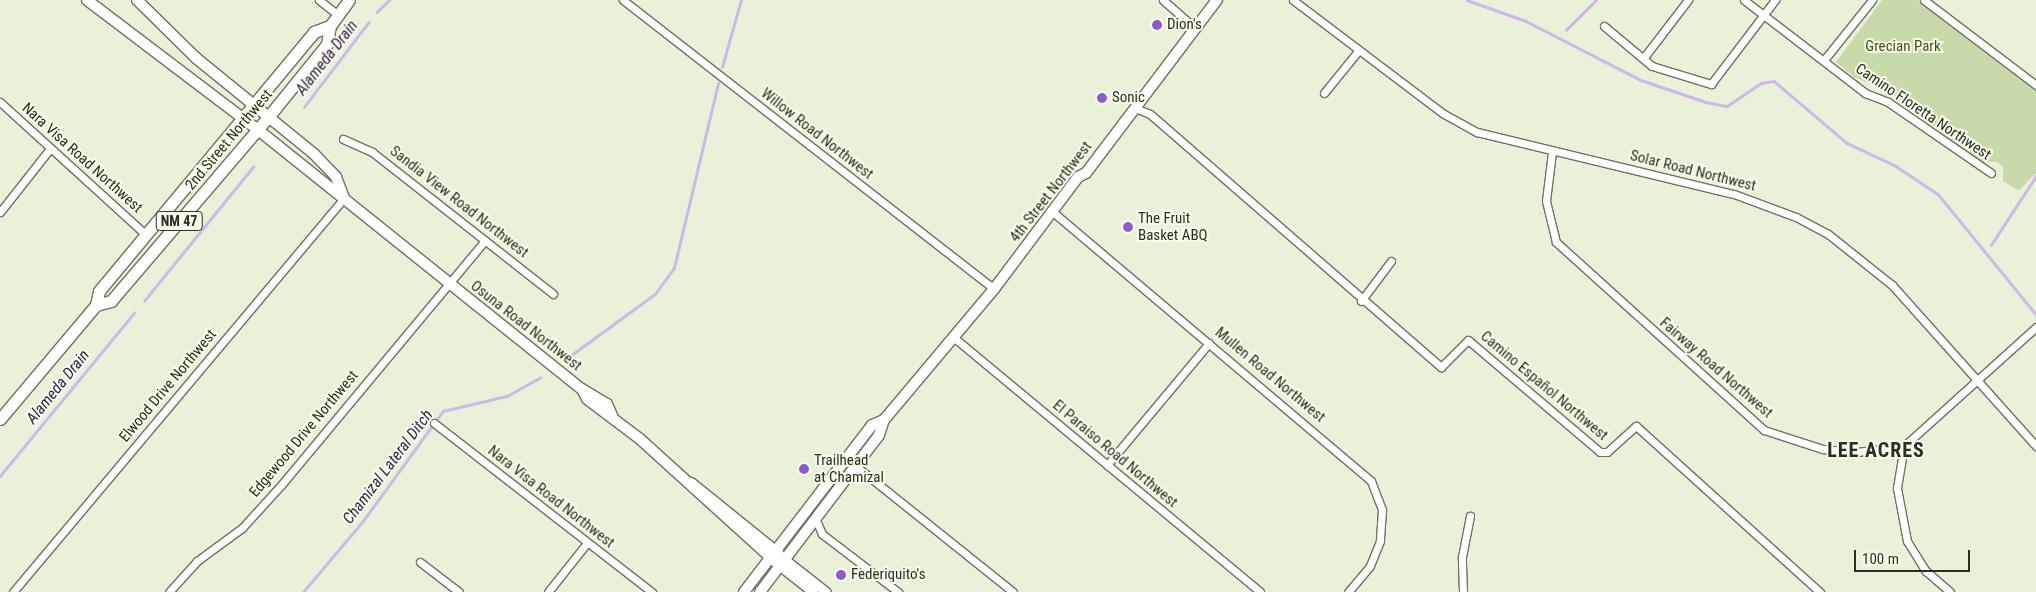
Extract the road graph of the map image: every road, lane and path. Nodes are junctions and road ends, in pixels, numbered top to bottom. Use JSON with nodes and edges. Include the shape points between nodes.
{"nodes":[{"id":1,"x":137,"y":0,"type":"edge"},
{"id":2,"x":319,"y":0,"type":"edge"},
{"id":3,"x":349,"y":0,"type":"edge"},
{"id":4,"x":623,"y":0,"type":"edge"},
{"id":5,"x":1163,"y":0,"type":"edge"},
{"id":6,"x":1217,"y":0,"type":"edge"},
{"id":7,"x":1293,"y":0,"type":"edge"},
{"id":8,"x":1744,"y":0,"type":"edge"},
{"id":9,"x":1775,"y":0,"type":"edge"},
{"id":10,"x":1872,"y":0,"type":"edge"},
{"id":11,"x":1924,"y":0,"type":"edge"},
{"id":12,"x":91,"y":1,"type":"edge"},
{"id":13,"x":1685,"y":1,"type":"edge"},
{"id":14,"x":1764,"y":14,"type":"junction"},
{"id":15,"x":338,"y":15,"type":"junction"},
{"id":16,"x":330,"y":26,"type":"junction"},
{"id":17,"x":1604,"y":26,"type":"dead end"},
{"id":18,"x":1195,"y":28,"type":"junction"},
{"id":19,"x":1359,"y":50,"type":"junction"},
{"id":20,"x":1645,"y":56,"type":"junction"},
{"id":21,"x":1824,"y":60,"type":"junction"},
{"id":22,"x":2036,"y":85,"type":"edge"},
{"id":23,"x":1324,"y":93,"type":"dead end"},
{"id":24,"x":0,"y":102,"type":"edge"},
{"id":25,"x":255,"y":105,"type":"junction"},
{"id":26,"x":1136,"y":108,"type":"junction"},
{"id":27,"x":269,"y":116,"type":"junction"},
{"id":28,"x":244,"y":119,"type":"junction"},
{"id":29,"x":257,"y":129,"type":"junction"},
{"id":30,"x":343,"y":139,"type":"dead end"},
{"id":31,"x":50,"y":150,"type":"junction"},
{"id":32,"x":1552,"y":152,"type":"junction"},
{"id":33,"x":1991,"y":173,"type":"dead end"},
{"id":34,"x":344,"y":198,"type":"junction"},
{"id":35,"x":0,"y":212,"type":"edge"},
{"id":36,"x":1054,"y":213,"type":"junction"},
{"id":37,"x":145,"y":234,"type":"junction"},
{"id":38,"x":485,"y":240,"type":"junction"},
{"id":39,"x":1390,"y":261,"type":"dead end"},
{"id":40,"x":449,"y":284,"type":"junction"},
{"id":41,"x":994,"y":289,"type":"junction"},
{"id":42,"x":553,"y":294,"type":"dead end"},
{"id":43,"x":1361,"y":300,"type":"junction"},
{"id":44,"x":96,"y":305,"type":"junction"},
{"id":45,"x":2036,"y":326,"type":"edge"},
{"id":46,"x":952,"y":336,"type":"junction"},
{"id":47,"x":1209,"y":343,"type":"junction"},
{"id":48,"x":1977,"y":380,"type":"junction"},
{"id":49,"x":0,"y":419,"type":"edge"},
{"id":50,"x":884,"y":420,"type":"junction"},
{"id":51,"x":434,"y":423,"type":"dead end"},
{"id":52,"x":1904,"y":446,"type":"junction"},
{"id":53,"x":2036,"y":446,"type":"edge"},
{"id":54,"x":846,"y":458,"type":"junction"},
{"id":55,"x":1107,"y":465,"type":"junction"},
{"id":56,"x":856,"y":466,"type":"junction"},
{"id":57,"x":1470,"y":516,"type":"dead end"},
{"id":58,"x":815,"y":518,"type":"junction"},
{"id":59,"x":587,"y":543,"type":"junction"},
{"id":60,"x":778,"y":557,"type":"junction"},
{"id":61,"x":420,"y":562,"type":"dead end"},
{"id":62,"x":13,"y":592,"type":"edge"},
{"id":63,"x":170,"y":592,"type":"edge"},
{"id":64,"x":459,"y":592,"type":"edge"},
{"id":65,"x":548,"y":592,"type":"edge"},
{"id":66,"x":652,"y":592,"type":"edge"},
{"id":67,"x":744,"y":592,"type":"edge"},
{"id":68,"x":760,"y":592,"type":"edge"},
{"id":69,"x":813,"y":592,"type":"edge"},
{"id":70,"x":826,"y":592,"type":"edge"},
{"id":71,"x":898,"y":592,"type":"edge"},
{"id":72,"x":1013,"y":592,"type":"edge"},
{"id":73,"x":1260,"y":592,"type":"edge"},
{"id":74,"x":1348,"y":592,"type":"edge"},
{"id":75,"x":1463,"y":592,"type":"edge"},
{"id":76,"x":1820,"y":592,"type":"edge"},
{"id":77,"x":1950,"y":592,"type":"edge"}],
"edges":[{"from":1,"to":25,"type":"main road","name":"Osuna Road Northwest","via":[[196,58]]},
{"from":2,"to":15,"type":"street"},
{"from":3,"to":15,"type":"main road","name":"2nd Street Northwest","number":"NM 47"},
{"from":4,"to":41,"type":"street","name":"Willow Road Northwest"},
{"from":5,"to":18,"type":"street"},
{"from":6,"to":18,"type":"main road","name":"4th Street Northwest"},
{"from":7,"to":19,"type":"street","name":"Solar Road Northwest"},
{"from":8,"to":14,"type":"street","name":"Camino Floretta Northwest"},
{"from":9,"to":14,"type":"street"},
{"from":10,"to":21,"type":"street"},
{"from":11,"to":22,"type":"street"},
{"from":12,"to":28,"type":"main road","name":"Osuna Road Northwest"},
{"from":13,"to":20,"type":"street"},
{"from":14,"to":20,"type":"street","via":[[1711,84],[1652,66]]},
{"from":14,"to":21,"type":"street","name":"Camino Floretta Northwest"},
{"from":15,"to":16,"type":"main road","name":"2nd Street Northwest","number":"NM 47"},
{"from":16,"to":25,"type":"main road","name":"2nd Street Northwest","number":"NM 47","via":[[314,32]]},
{"from":16,"to":27,"type":"main road","name":"2nd Street Northwest","number":"NM 47","via":[[327,44]]},
{"from":17,"to":20,"type":"street"},
{"from":18,"to":26,"type":"main road","name":"4th Street Northwest"},
{"from":19,"to":23,"type":"street"},
{"from":19,"to":32,"type":"street","name":"Solar Road Northwest","via":[[1462,125],[1501,140]]},
{"from":21,"to":33,"type":"street","name":"Camino Floretta Northwest","via":[[1865,93],[1888,102]]},
{"from":24,"to":31,"type":"street","name":"Nara Visa Road Northwest"},
{"from":25,"to":27,"type":"main road","name":"Osuna Road Northwest"},
{"from":25,"to":28,"type":"main road","name":"2nd Street Northwest","number":"NM 47"},
{"from":26,"to":36,"type":"main road","name":"4th Street Northwest"},
{"from":26,"to":43,"type":"street","name":"Camino Español Northwest","via":[[1150,114]]},
{"from":27,"to":29,"type":"main road","name":"2nd Street Northwest","number":"NM 47"},
{"from":27,"to":34,"type":"main road","name":"Osuna Road Northwest","via":[[336,177]]},
{"from":28,"to":29,"type":"main road","name":"Osuna Road Northwest"},
{"from":28,"to":37,"type":"main road","name":"2nd Street Northwest","number":"NM 47"},
{"from":29,"to":34,"type":"main road","name":"Osuna Road Northwest"},
{"from":29,"to":44,"type":"main road","name":"2nd Street Northwest","number":"NM 47","via":[[111,301]]},
{"from":30,"to":38,"type":"street","name":"Sandia View Road Northwest","via":[[372,152]]},
{"from":31,"to":35,"type":"street"},
{"from":31,"to":37,"type":"street","name":"Nara Visa Road Northwest"},
{"from":32,"to":48,"type":"street","name":"Solar Road Northwest","via":[[1734,194],[1796,217],[1849,248],[1892,285]]},
{"from":32,"to":52,"type":"street","name":"Fairway Road Northwest","via":[[1546,201],[1556,242],[1764,430],[1823,450],[1857,452]]},
{"from":34,"to":40,"type":"main road","name":"Osuna Road Northwest"},
{"from":34,"to":62,"type":"street","name":"Elwood Drive Northwest"},
{"from":36,"to":41,"type":"main road","name":"4th Street Northwest"},
{"from":36,"to":47,"type":"street","name":"Mullen Road Northwest"},
{"from":37,"to":44,"type":"main road","name":"2nd Street Northwest","number":"NM 47","via":[[99,291]]},
{"from":38,"to":40,"type":"street","name":"Edgewood Drive Northwest"},
{"from":38,"to":42,"type":"street","name":"Sandia View Road Northwest"},
{"from":39,"to":43,"type":"street"},
{"from":40,"to":60,"type":"main road","name":"Osuna Road Northwest","via":[[582,389],[607,404],[612,415],[686,480],[723,504]]},
{"from":40,"to":63,"type":"street","name":"Edgewood Drive Northwest","via":[[282,484],[242,528],[197,561]]},
{"from":41,"to":46,"type":"main road","name":"4th Street Northwest"},
{"from":43,"to":76,"type":"street","name":"Camino Español Northwest","via":[[1441,367],[1468,340],[1600,452],[1607,452],[1636,426]]},
{"from":44,"to":49,"type":"main road","name":"2nd Street Northwest","number":"NM 47"},
{"from":45,"to":48,"type":"street"},
{"from":46,"to":50,"type":"main road","name":"4th Street Northwest"},
{"from":46,"to":55,"type":"street","name":"El Paraiso Road Northwest"},
{"from":47,"to":55,"type":"street"},
{"from":47,"to":74,"type":"street","name":"Mullen Road Northwest","via":[[1371,481],[1382,510],[1380,541],[1370,566]]},
{"from":48,"to":52,"type":"street"},
{"from":48,"to":53,"type":"street","name":"Solar Road Northwest"},
{"from":50,"to":54,"type":"main road","name":"4th Street Northwest","via":[[872,425]]},
{"from":50,"to":56,"type":"main road","name":"4th Street Northwest"},
{"from":51,"to":59,"type":"street","name":"Nara Visa Road Northwest"},
{"from":52,"to":77,"type":"street","via":[[1897,488],[1907,541],[1926,571]]},
{"from":54,"to":56,"type":"street"},
{"from":54,"to":60,"type":"main road","name":"4th Street Northwest"},
{"from":55,"to":73,"type":"street","name":"El Paraiso Road Northwest"},
{"from":56,"to":58,"type":"main road","name":"4th Street Northwest"},
{"from":56,"to":72,"type":"street"},
{"from":57,"to":75,"type":"street","via":[[1462,557]]},
{"from":58,"to":60,"type":"main road","name":"4th Street Northwest"},
{"from":58,"to":71,"type":"street","via":[[817,527],[828,539]]},
{"from":59,"to":65,"type":"street"},
{"from":59,"to":66,"type":"street","name":"Nara Visa Road Northwest"},
{"from":60,"to":67,"type":"main road","name":"4th Street Northwest"},
{"from":60,"to":68,"type":"main road","name":"4th Street Northwest"},
{"from":60,"to":69,"type":"street"},
{"from":60,"to":70,"type":"street"},
{"from":61,"to":64,"type":"street"}]}
